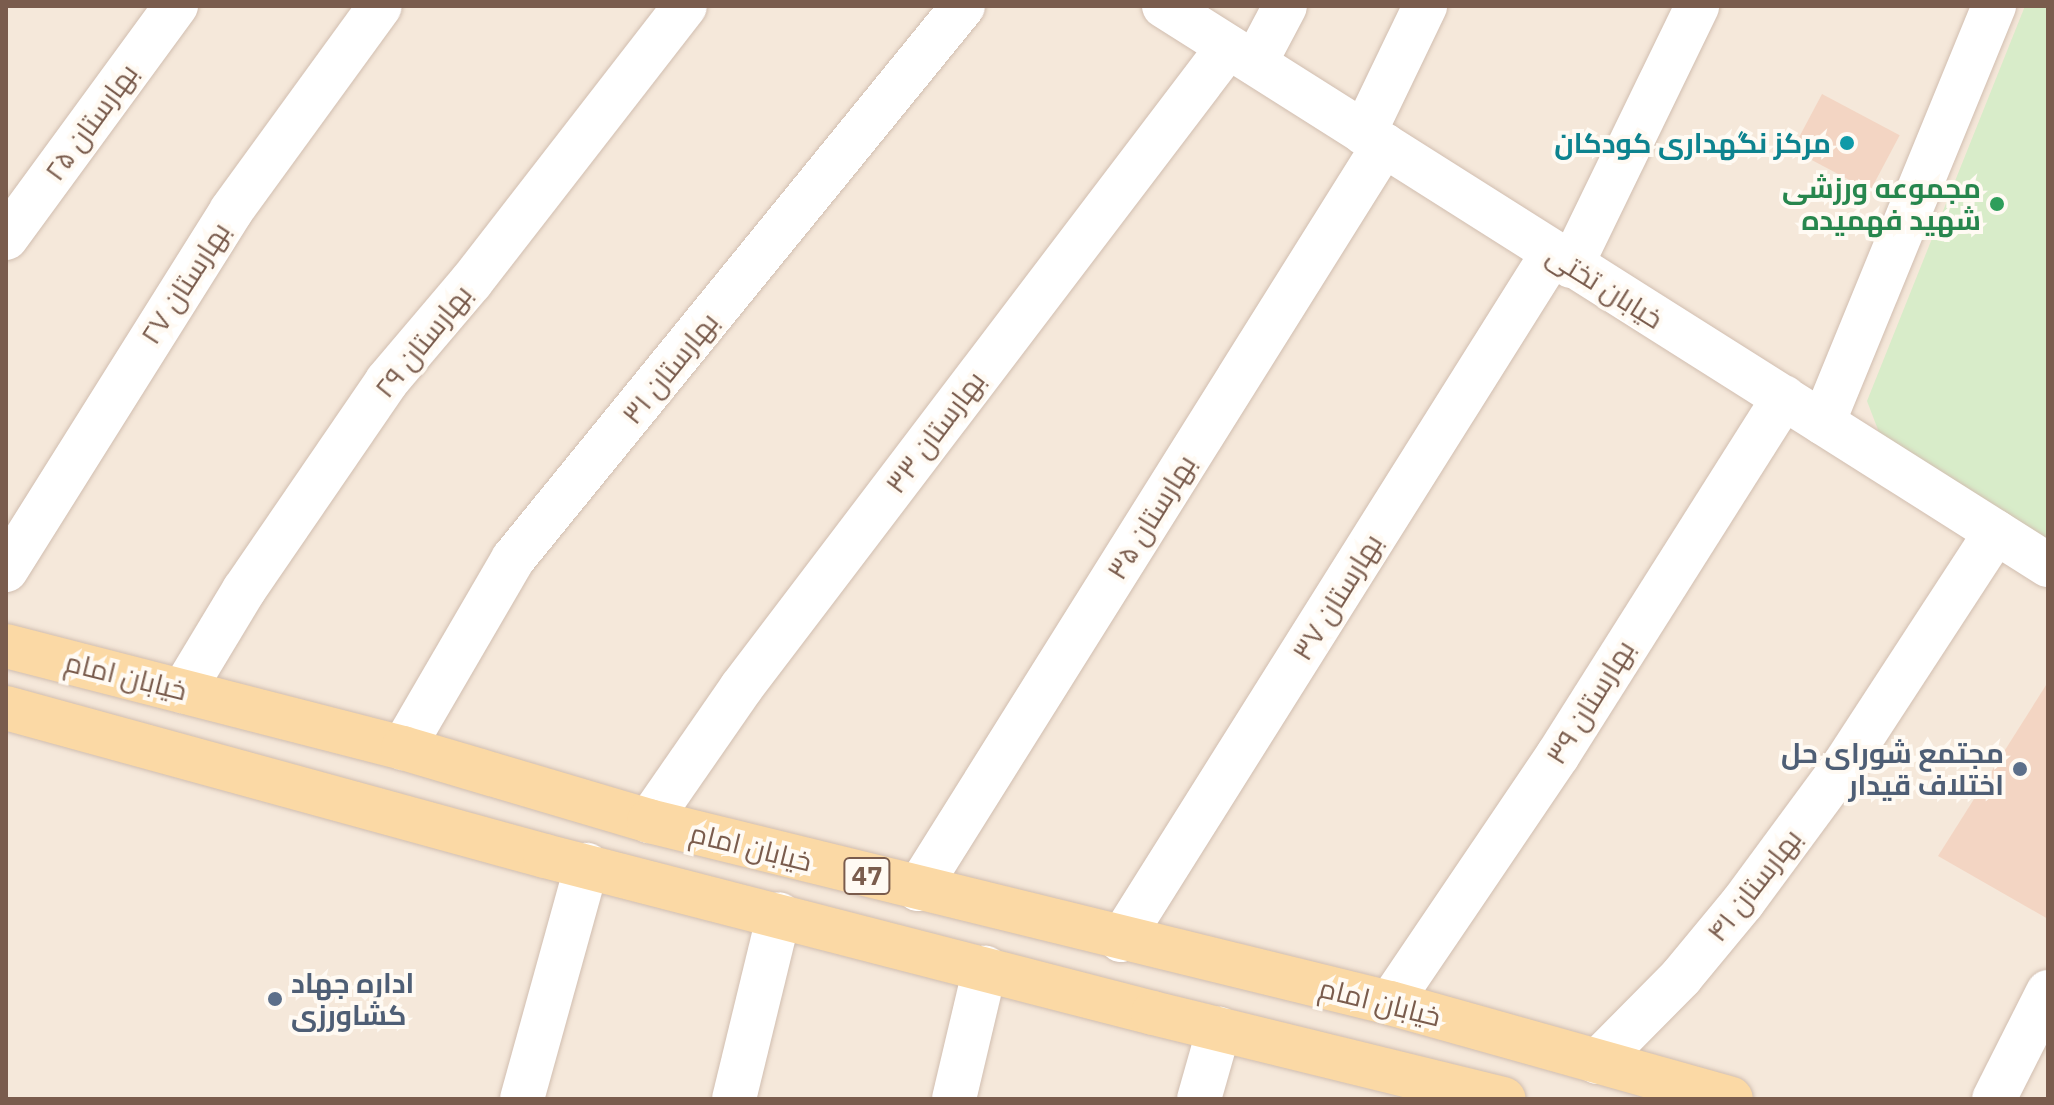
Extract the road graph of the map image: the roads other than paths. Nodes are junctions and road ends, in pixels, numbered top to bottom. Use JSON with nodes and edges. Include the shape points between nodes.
{"nodes":[{"id":1,"x":176,"y":6,"type":"edge"},
{"id":2,"x":380,"y":6,"type":"edge"},
{"id":3,"x":685,"y":6,"type":"edge"},
{"id":4,"x":963,"y":6,"type":"edge"},
{"id":5,"x":1164,"y":6,"type":"edge"},
{"id":6,"x":1285,"y":6,"type":"edge"},
{"id":7,"x":1425,"y":6,"type":"edge"},
{"id":8,"x":1697,"y":6,"type":"edge"},
{"id":9,"x":1994,"y":6,"type":"edge"},
{"id":10,"x":1242,"y":55,"type":"junction"},
{"id":11,"x":1374,"y":139,"type":"junction"},
{"id":12,"x":6,"y":238,"type":"edge"},
{"id":13,"x":1562,"y":260,"type":"junction"},
{"id":14,"x":1784,"y":398,"type":"junction"},
{"id":15,"x":1823,"y":423,"type":"junction"},
{"id":16,"x":1996,"y":532,"type":"junction"},
{"id":17,"x":2048,"y":565,"type":"edge"},
{"id":18,"x":6,"y":570,"type":"edge"},
{"id":19,"x":6,"y":646,"type":"edge"},
{"id":20,"x":183,"y":691,"type":"junction"},
{"id":21,"x":6,"y":708,"type":"edge"},
{"id":22,"x":403,"y":748,"type":"junction"},
{"id":23,"x":649,"y":821,"type":"junction"},
{"id":24,"x":587,"y":865,"type":"junction"},
{"id":25,"x":918,"y":889,"type":"junction"},
{"id":26,"x":779,"y":914,"type":"junction"},
{"id":27,"x":1121,"y":940,"type":"junction"},
{"id":28,"x":985,"y":968,"type":"junction"},
{"id":29,"x":2048,"y":992,"type":"edge"},
{"id":30,"x":1390,"y":1003,"type":"junction"},
{"id":31,"x":1219,"y":1029,"type":"junction"},
{"id":32,"x":1597,"y":1062,"type":"junction"},
{"id":33,"x":1707,"y":1096,"type":"edge"},
{"id":34,"x":1488,"y":1097,"type":"edge"},
{"id":35,"x":522,"y":1099,"type":"edge"},
{"id":36,"x":734,"y":1099,"type":"edge"},
{"id":37,"x":954,"y":1099,"type":"edge"},
{"id":38,"x":1199,"y":1099,"type":"edge"},
{"id":39,"x":1994,"y":1099,"type":"edge"}],
"edges":[{"from":1,"to":12,"type":"street","name":"بهارستان ۲۵"},
{"from":2,"to":18,"type":"street","name":"بهارستان ۲۷","via":[[224,223]]},
{"from":3,"to":20,"type":"street","name":"بهارستان ۲۹","via":[[471,282],[387,381],[244,590]]},
{"from":4,"to":22,"type":"street","name":"بهارستان ۳۱","via":[[513,559]]},
{"from":5,"to":10,"type":"street","name":"خیابان تختی"},
{"from":6,"to":10,"type":"street","name":"بهارستان ۳۳"},
{"from":7,"to":11,"type":"street","name":"بهارستان ۳۵"},
{"from":8,"to":13,"type":"street","name":"بهارستان ۳۷"},
{"from":9,"to":15,"type":"street"},
{"from":10,"to":11,"type":"street","name":"خیابان تختی"},
{"from":10,"to":23,"type":"street","name":"بهارستان ۳۳","via":[[741,688]]},
{"from":11,"to":13,"type":"street","name":"خیابان تختی"},
{"from":11,"to":25,"type":"street","name":"بهارستان ۳۵"},
{"from":13,"to":14,"type":"street","name":"خیابان تختی"},
{"from":13,"to":27,"type":"street","name":"بهارستان ۳۷"},
{"from":14,"to":15,"type":"street","name":"خیابان تختی"},
{"from":14,"to":30,"type":"street","name":"بهارستان ۳۹","via":[[1558,755]]},
{"from":15,"to":16,"type":"street","name":"خیابان تختی"},
{"from":16,"to":17,"type":"street","name":"خیابان تختی"},
{"from":16,"to":32,"type":"street","name":"بهارستان ۴۱","via":[[1844,765],[1743,902],[1681,977]]},
{"from":19,"to":20,"type":"main road","name":"خیابان امام","number":"47"},
{"from":20,"to":22,"type":"main road","name":"خیابان امام","number":"47"},
{"from":21,"to":24,"type":"main road","name":"خیابان امام","number":"47"},
{"from":22,"to":23,"type":"main road","name":"خیابان امام","number":"47"},
{"from":23,"to":25,"type":"main road","name":"خیابان امام","number":"47"},
{"from":24,"to":26,"type":"main road","name":"خیابان امام","number":"47"},
{"from":24,"to":35,"type":"street"},
{"from":25,"to":27,"type":"main road","name":"خیابان امام","number":"47"},
{"from":26,"to":28,"type":"main road","name":"خیابان امام","number":"47"},
{"from":26,"to":36,"type":"street"},
{"from":27,"to":30,"type":"main road","name":"خیابان امام","number":"47"},
{"from":28,"to":31,"type":"main road","name":"خیابان امام","number":"47"},
{"from":28,"to":37,"type":"street"},
{"from":29,"to":39,"type":"street"},
{"from":30,"to":32,"type":"main road","name":"خیابان امام","number":"47"},
{"from":31,"to":34,"type":"main road","name":"خیابان امام","number":"47"},
{"from":31,"to":38,"type":"street"},
{"from":32,"to":33,"type":"main road","name":"خیابان امام","number":"47"}]}
